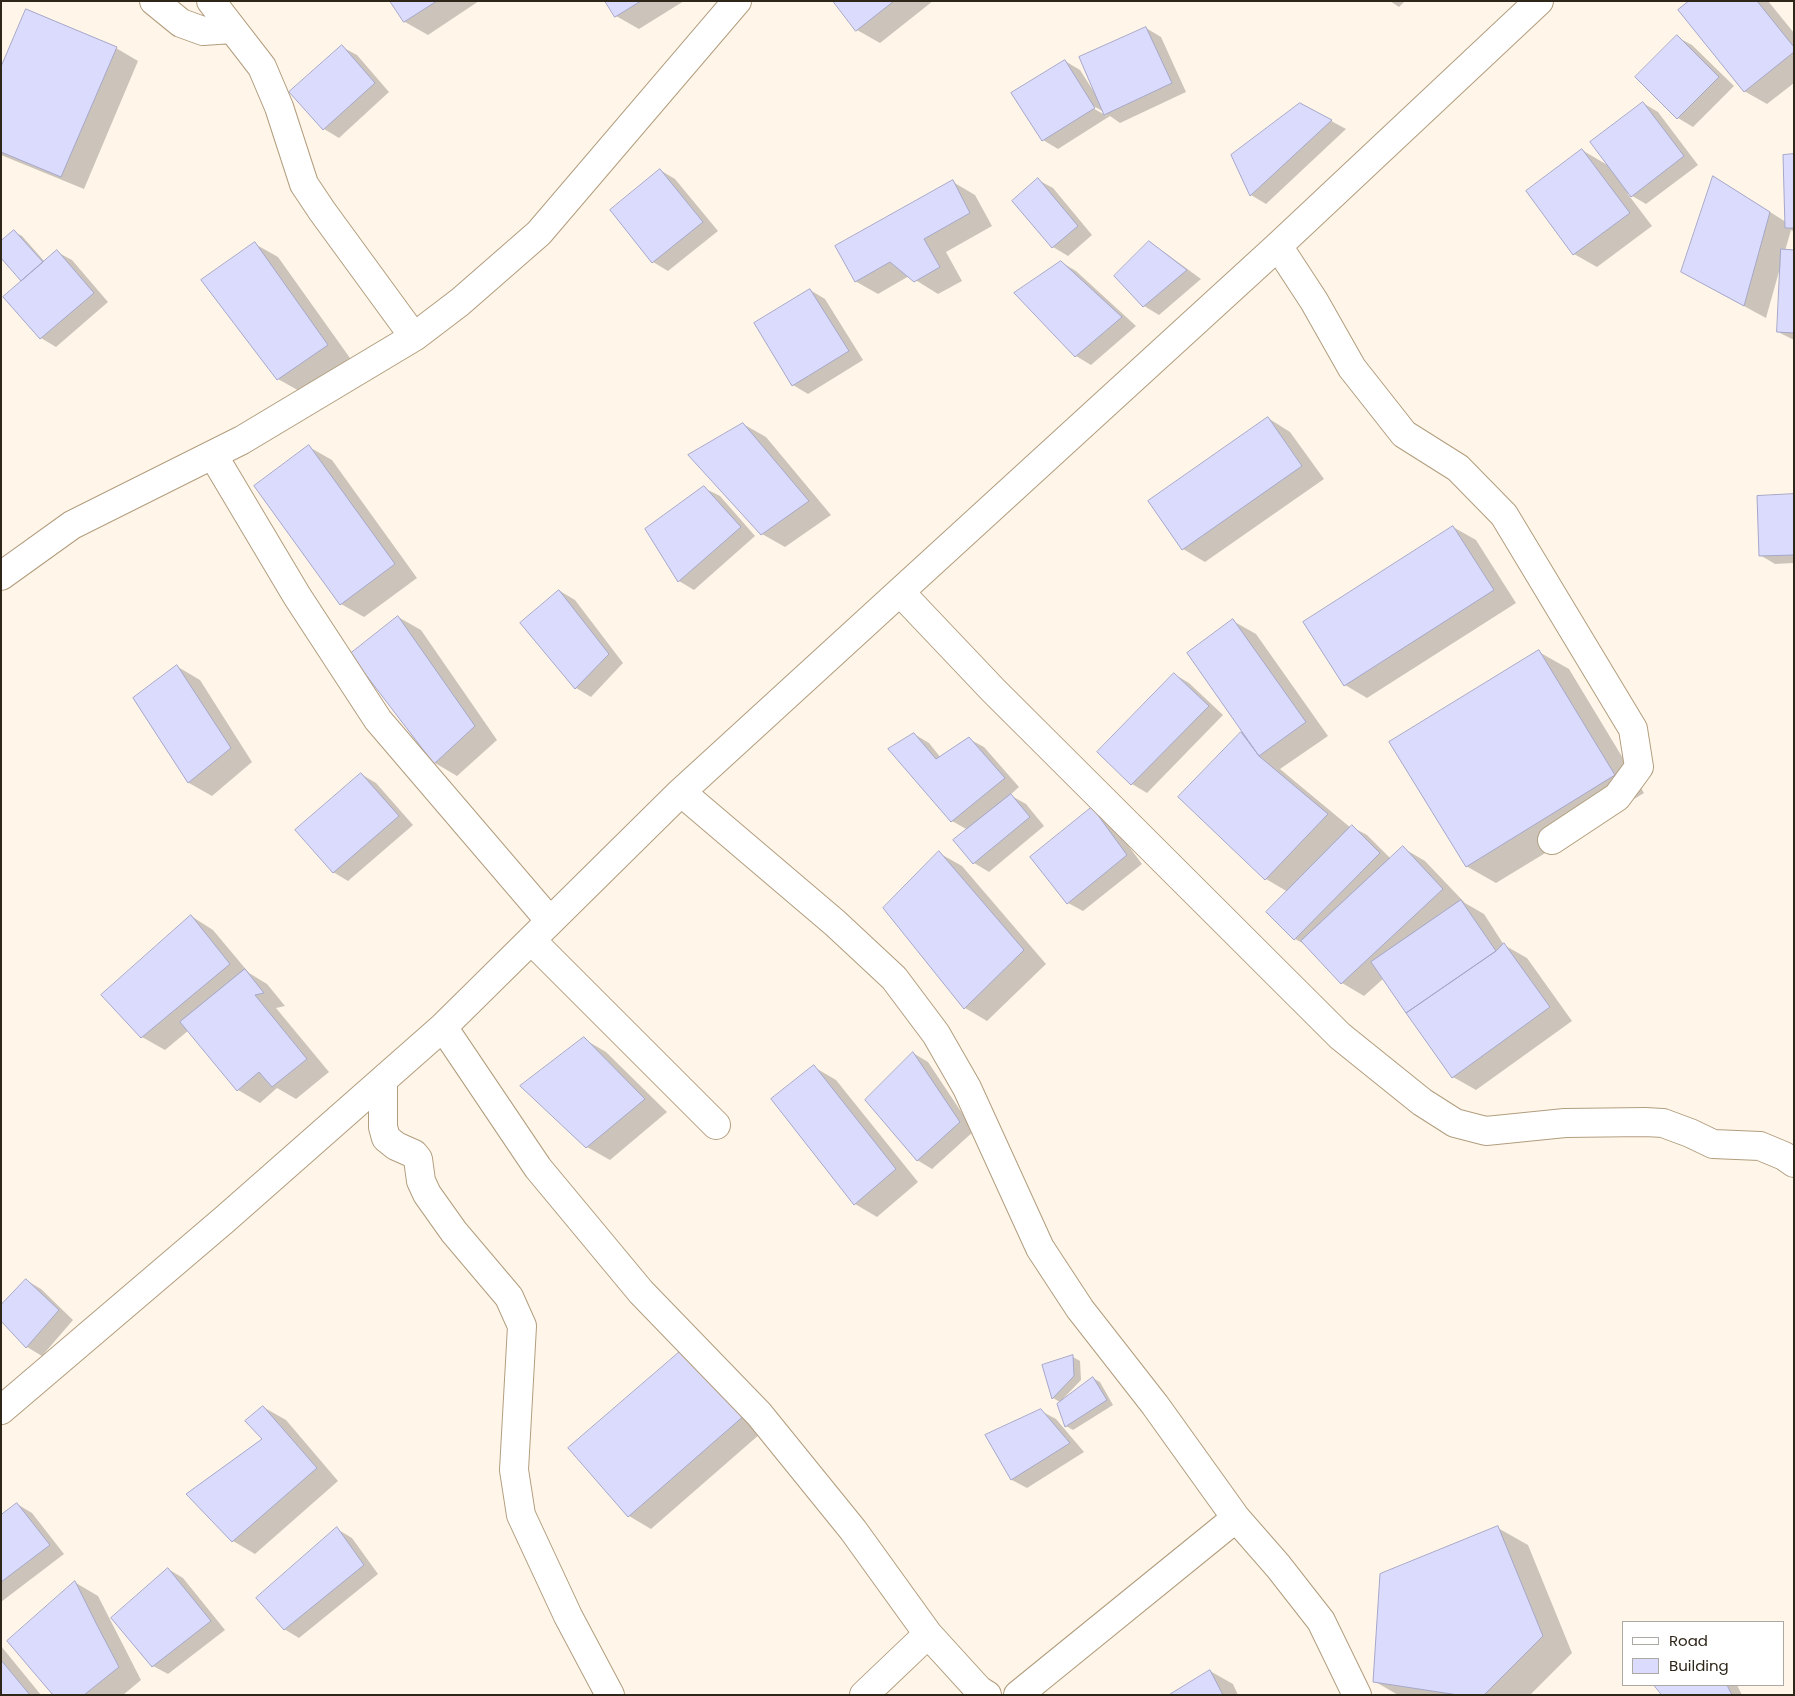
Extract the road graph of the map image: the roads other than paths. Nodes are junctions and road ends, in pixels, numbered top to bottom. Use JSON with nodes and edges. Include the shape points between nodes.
{"nodes":[{"id":1,"x":154,"y":1,"type":"edge"},
{"id":2,"x":211,"y":1,"type":"edge"},
{"id":3,"x":738,"y":1,"type":"edge"},
{"id":4,"x":1539,"y":1,"type":"edge"},
{"id":5,"x":232,"y":29,"type":"junction"},
{"id":6,"x":1278,"y":246,"type":"junction"},
{"id":7,"x":414,"y":337,"type":"junction"},
{"id":8,"x":213,"y":455,"type":"junction"},
{"id":9,"x":1,"y":576,"type":"edge"},
{"id":10,"x":900,"y":592,"type":"junction"},
{"id":11,"x":681,"y":792,"type":"junction"},
{"id":12,"x":1552,"y":840,"type":"dead end"},
{"id":13,"x":550,"y":921,"type":"junction"},
{"id":14,"x":531,"y":940,"type":"junction"},
{"id":15,"x":443,"y":1027,"type":"junction"},
{"id":16,"x":383,"y":1080,"type":"junction"},
{"id":17,"x":716,"y":1126,"type":"dead end"},
{"id":18,"x":1794,"y":1162,"type":"edge"},
{"id":19,"x":1,"y":1410,"type":"edge"},
{"id":20,"x":1236,"y":1518,"type":"junction"},
{"id":21,"x":928,"y":1634,"type":"junction"},
{"id":22,"x":610,"y":1695,"type":"edge"},
{"id":23,"x":864,"y":1695,"type":"edge"},
{"id":24,"x":987,"y":1695,"type":"edge"},
{"id":25,"x":1018,"y":1695,"type":"edge"},
{"id":26,"x":1357,"y":1695,"type":"edge"}],
"edges":[{"from":1,"to":5,"type":"street","via":[[182,23],[203,31]]},
{"from":2,"to":5,"type":"street"},
{"from":3,"to":7,"type":"street","via":[[539,233],[460,302]]},
{"from":4,"to":6,"type":"street"},
{"from":5,"to":7,"type":"street","via":[[262,67],[304,184]]},
{"from":6,"to":10,"type":"street"},
{"from":6,"to":12,"type":"street","via":[[1352,368],[1404,434],[1458,468],[1504,515],[1633,729],[1639,767],[1617,797]]},
{"from":7,"to":8,"type":"street"},
{"from":8,"to":9,"type":"street","via":[[72,524]]},
{"from":8,"to":13,"type":"street","via":[[297,596],[378,720]]},
{"from":10,"to":11,"type":"street"},
{"from":10,"to":18,"type":"street","via":[[993,690],[1340,1036],[1422,1102],[1455,1123],[1486,1131],[1564,1123],[1663,1123],[1713,1144],[1760,1146]]},
{"from":11,"to":13,"type":"street"},
{"from":11,"to":20,"type":"street","via":[[835,923],[894,978],[936,1034],[967,1088],[1040,1248],[1080,1309]]},
{"from":13,"to":14,"type":"street"},
{"from":14,"to":15,"type":"street"},
{"from":14,"to":17,"type":"street"},
{"from":15,"to":16,"type":"street"},
{"from":15,"to":21,"type":"street","via":[[538,1168],[641,1292],[759,1414],[853,1530]]},
{"from":16,"to":19,"type":"street"},
{"from":16,"to":22,"type":"street","via":[[386,1138],[418,1159],[421,1181],[427,1194],[454,1232],[509,1297],[522,1326],[514,1470],[521,1514],[568,1616]]},
{"from":20,"to":25,"type":"street"},
{"from":20,"to":26,"type":"street","via":[[1321,1621]]},
{"from":21,"to":23,"type":"street"},
{"from":21,"to":24,"type":"street"}]}
